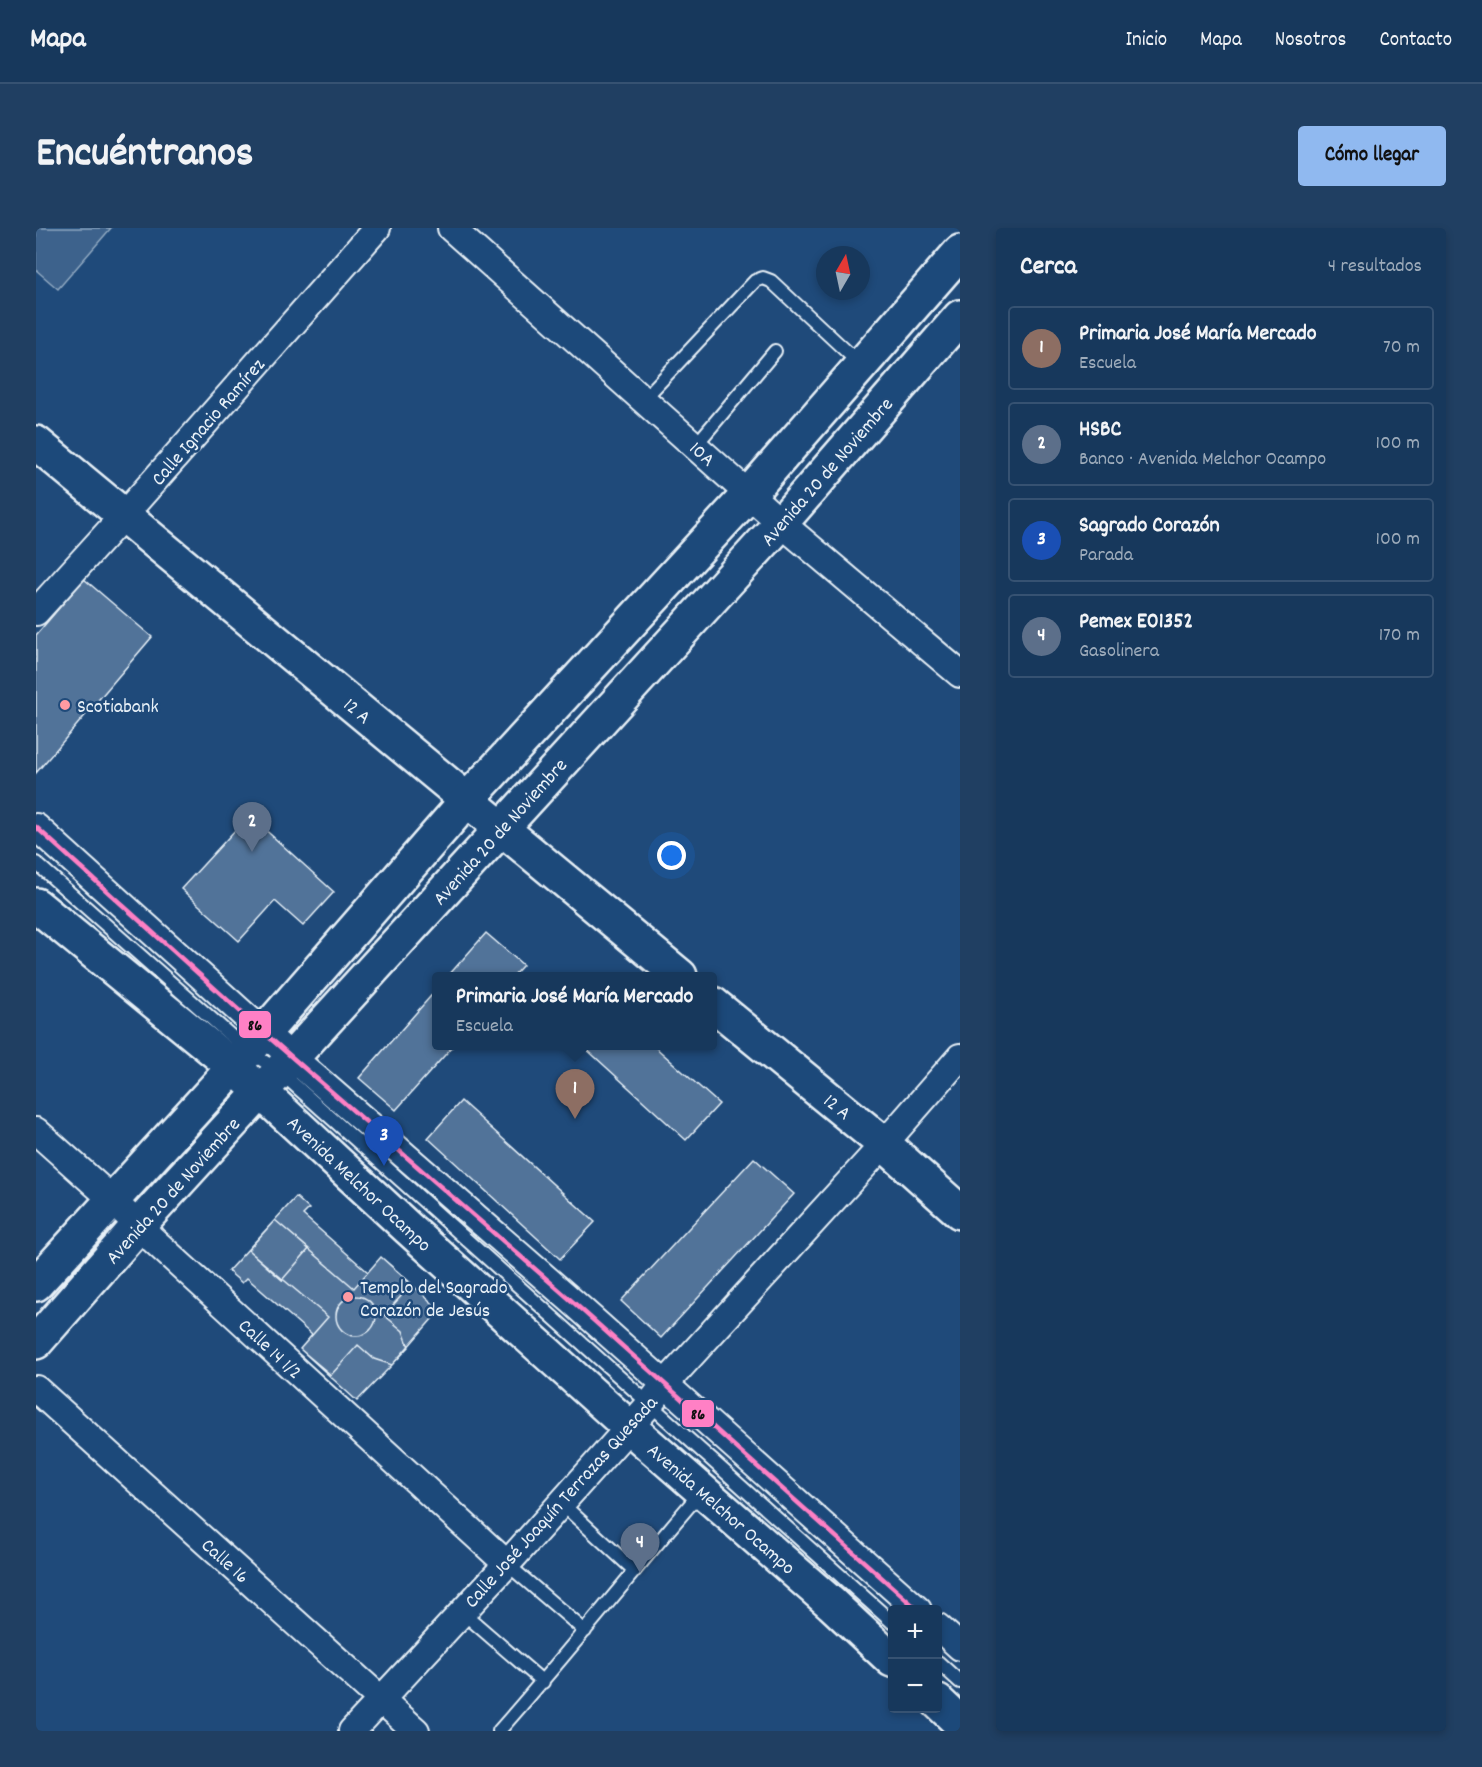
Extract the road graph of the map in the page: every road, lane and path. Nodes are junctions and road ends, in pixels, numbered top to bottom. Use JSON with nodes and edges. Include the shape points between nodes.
{"nodes":[{"id":1,"x":377,"y":228,"type":"edge"},
{"id":2,"x":451,"y":228,"type":"edge"},
{"id":3,"x":960,"y":252,"type":"edge"},
{"id":4,"x":960,"y":317,"type":"edge"},
{"id":5,"x":775,"y":351,"type":"dead end"},
{"id":6,"x":861,"y":364,"type":"junction"},
{"id":7,"x":643,"y":400,"type":"junction"},
{"id":8,"x":36,"y":443,"type":"edge"},
{"id":9,"x":695,"y":446,"type":"junction"},
{"id":10,"x":749,"y":494,"type":"junction"},
{"id":11,"x":123,"y":516,"type":"junction"},
{"id":12,"x":781,"y":523,"type":"junction"},
{"id":13,"x":36,"y":612,"type":"edge"},
{"id":14,"x":960,"y":674,"type":"edge"},
{"id":15,"x":467,"y":800,"type":"junction"},
{"id":16,"x":36,"y":827,"type":"edge"},
{"id":17,"x":501,"y":829,"type":"junction"},
{"id":18,"x":36,"y":863,"type":"edge"},
{"id":19,"x":36,"y":905,"type":"edge"},
{"id":20,"x":675,"y":972,"type":"edge"},
{"id":21,"x":717,"y":1007,"type":"edge"},
{"id":22,"x":248,"y":1050,"type":"junction"},
{"id":23,"x":960,"y":1057,"type":"edge"},
{"id":24,"x":277,"y":1074,"type":"junction"},
{"id":25,"x":36,"y":1131,"type":"edge"},
{"id":26,"x":884,"y":1144,"type":"junction"},
{"id":27,"x":112,"y":1199,"type":"junction"},
{"id":28,"x":960,"y":1212,"type":"edge"},
{"id":29,"x":138,"y":1226,"type":"junction"},
{"id":30,"x":36,"y":1284,"type":"edge"},
{"id":31,"x":36,"y":1342,"type":"edge"},
{"id":32,"x":665,"y":1384,"type":"junction"},
{"id":33,"x":36,"y":1389,"type":"edge"},
{"id":34,"x":639,"y":1416,"type":"junction"},
{"id":35,"x":703,"y":1490,"type":"junction"},
{"id":36,"x":561,"y":1503,"type":"junction"},
{"id":37,"x":507,"y":1564,"type":"junction"},
{"id":38,"x":634,"y":1570,"type":"junction"},
{"id":39,"x":912,"y":1605,"type":"edge"},
{"id":40,"x":461,"y":1611,"type":"junction"},
{"id":41,"x":888,"y":1619,"type":"edge"},
{"id":42,"x":585,"y":1631,"type":"junction"},
{"id":43,"x":942,"y":1631,"type":"edge"},
{"id":44,"x":960,"y":1647,"type":"edge"},
{"id":45,"x":891,"y":1659,"type":"edge"},
{"id":46,"x":942,"y":1666,"type":"edge"},
{"id":47,"x":543,"y":1682,"type":"junction"},
{"id":48,"x":960,"y":1683,"type":"edge"},
{"id":49,"x":381,"y":1698,"type":"junction"},
{"id":50,"x":942,"y":1706,"type":"edge"},
{"id":51,"x":960,"y":1723,"type":"edge"},
{"id":52,"x":352,"y":1731,"type":"edge"},
{"id":53,"x":416,"y":1731,"type":"edge"},
{"id":54,"x":499,"y":1731,"type":"edge"}],
"edges":[{"from":1,"to":11,"type":"street","name":"Calle Ignacio Ramírez"},
{"from":2,"to":7,"type":"street","name":"10A"},
{"from":3,"to":6,"type":"main road","name":"Avenida 20 de Noviembre"},
{"from":4,"to":12,"type":"main road","name":"Avenida 20 de Noviembre"},
{"from":5,"to":9,"type":"lane"},
{"from":6,"to":7,"type":"lane","via":[[764,278],[755,281]]},
{"from":6,"to":10,"type":"main road","name":"Avenida 20 de Noviembre"},
{"from":7,"to":9,"type":"street","name":"10A"},
{"from":8,"to":11,"type":"main road","name":"12 A"},
{"from":9,"to":10,"type":"street","name":"10A"},
{"from":10,"to":12,"type":"street","name":"10A"},
{"from":10,"to":15,"type":"main road","name":"Avenida 20 de Noviembre"},
{"from":11,"to":13,"type":"street","name":"Calle Ignacio Ramírez"},
{"from":11,"to":15,"type":"main road","name":"12 A"},
{"from":12,"to":14,"type":"street","name":"10A"},
{"from":12,"to":17,"type":"main road","name":"Avenida 20 de Noviembre"},
{"from":15,"to":17,"type":"main road","name":"12 A"},
{"from":15,"to":22,"type":"main road","name":"Avenida 20 de Noviembre"},
{"from":16,"to":22,"type":"street","name":"Avenida Melchor Ocampo"},
{"from":17,"to":20,"type":"main road","name":"12 A"},
{"from":17,"to":24,"type":"main road","name":"Avenida 20 de Noviembre"},
{"from":18,"to":22,"type":"lane"},
{"from":19,"to":22,"type":"main road","name":"Avenida Melchor Ocampo"},
{"from":21,"to":26,"type":"main road","name":"12 A"},
{"from":22,"to":24,"type":"main road","name":"Avenida Melchor Ocampo"},
{"from":22,"to":24,"type":"street","name":"Avenida Melchor Ocampo"},
{"from":22,"to":27,"type":"main road","name":"Avenida 20 de Noviembre"},
{"from":23,"to":26,"type":"street","name":"Calle José Joaquín Terrazas Quesada"},
{"from":24,"to":29,"type":"main road","name":"Avenida 20 de Noviembre"},
{"from":24,"to":32,"type":"street","name":"Avenida Melchor Ocampo","via":[[444,1188]]},
{"from":24,"to":34,"type":"main road","name":"Avenida Melchor Ocampo","via":[[408,1228]]},
{"from":25,"to":27,"type":"street","name":"Calle 14 1/2"},
{"from":26,"to":28,"type":"main road","name":"12 A"},
{"from":26,"to":32,"type":"street","name":"Calle José Joaquín Terrazas Quesada"},
{"from":27,"to":29,"type":"street","name":"Calle 14 1/2"},
{"from":27,"to":30,"type":"main road","name":"Avenida 20 de Noviembre"},
{"from":29,"to":31,"type":"main road","name":"Avenida 20 de Noviembre"},
{"from":29,"to":37,"type":"street","name":"Calle 14 1/2"},
{"from":32,"to":34,"type":"street","name":"Calle José Joaquín Terrazas Quesada"},
{"from":32,"to":39,"type":"street","name":"Avenida Melchor Ocampo"},
{"from":33,"to":49,"type":"street","name":"Calle 16"},
{"from":34,"to":35,"type":"main road","name":"Avenida Melchor Ocampo"},
{"from":34,"to":36,"type":"street","name":"Calle José Joaquín Terrazas Quesada"},
{"from":34,"to":41,"type":"lane"},
{"from":35,"to":38,"type":"lane"},
{"from":35,"to":45,"type":"main road","name":"Avenida Melchor Ocampo"},
{"from":36,"to":37,"type":"street","name":"Calle José Joaquín Terrazas Quesada"},
{"from":36,"to":38,"type":"lane"},
{"from":37,"to":40,"type":"street","name":"Calle José Joaquín Terrazas Quesada"},
{"from":37,"to":42,"type":"lane"},
{"from":38,"to":42,"type":"lane"},
{"from":40,"to":47,"type":"lane"},
{"from":40,"to":49,"type":"street","name":"Calle José Joaquín Terrazas Quesada"},
{"from":42,"to":47,"type":"lane"},
{"from":43,"to":44,"type":"street"},
{"from":46,"to":48,"type":"lane"},
{"from":47,"to":54,"type":"lane"},
{"from":49,"to":52,"type":"street","name":"Calle José Joaquín Terrazas Quesada"},
{"from":49,"to":53,"type":"street","name":"Calle 16"},
{"from":50,"to":51,"type":"main road"}]}
